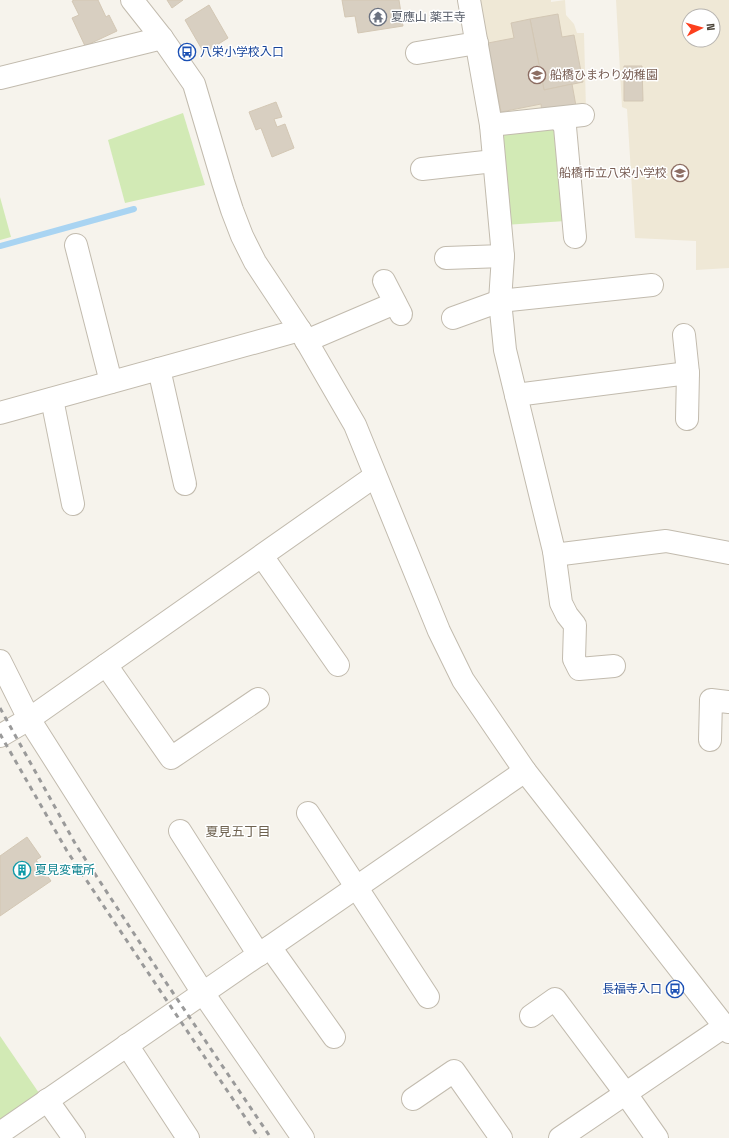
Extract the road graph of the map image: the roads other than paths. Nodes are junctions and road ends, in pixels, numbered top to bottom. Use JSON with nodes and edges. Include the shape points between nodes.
{"nodes":[{"id":1,"x":132,"y":0,"type":"edge"},
{"id":2,"x":469,"y":0,"type":"edge"},
{"id":3,"x":162,"y":38,"type":"junction"},
{"id":4,"x":477,"y":43,"type":"junction"},
{"id":5,"x":417,"y":53,"type":"dead end"},
{"id":6,"x":0,"y":78,"type":"edge"},
{"id":7,"x":583,"y":115,"type":"dead end"},
{"id":8,"x":559,"y":118,"type":"junction"},
{"id":9,"x":491,"y":126,"type":"junction"},
{"id":10,"x":494,"y":161,"type":"junction"},
{"id":11,"x":422,"y":169,"type":"dead end"},
{"id":12,"x":575,"y":237,"type":"dead end"},
{"id":13,"x":76,"y":245,"type":"dead end"},
{"id":14,"x":503,"y":256,"type":"junction"},
{"id":15,"x":446,"y":258,"type":"dead end"},
{"id":16,"x":384,"y":281,"type":"dead end"},
{"id":17,"x":652,"y":285,"type":"dead end"},
{"id":18,"x":500,"y":301,"type":"junction"},
{"id":19,"x":453,"y":318,"type":"dead end"},
{"id":20,"x":684,"y":335,"type":"dead end"},
{"id":21,"x":303,"y":336,"type":"junction"},
{"id":22,"x":159,"y":369,"type":"junction"},
{"id":23,"x":688,"y":373,"type":"junction"},
{"id":24,"x":111,"y":382,"type":"junction"},
{"id":25,"x":516,"y":394,"type":"junction"},
{"id":26,"x":52,"y":399,"type":"junction"},
{"id":27,"x":0,"y":413,"type":"edge"},
{"id":28,"x":687,"y":420,"type":"dead end"},
{"id":29,"x":375,"y":476,"type":"junction"},
{"id":30,"x":185,"y":484,"type":"dead end"},
{"id":31,"x":73,"y":504,"type":"dead end"},
{"id":32,"x":554,"y":551,"type":"junction"},
{"id":33,"x":729,"y":553,"type":"edge"},
{"id":34,"x":262,"y":556,"type":"junction"},
{"id":35,"x":0,"y":661,"type":"edge"},
{"id":36,"x":106,"y":665,"type":"junction"},
{"id":37,"x":338,"y":665,"type":"dead end"},
{"id":38,"x":614,"y":666,"type":"dead end"},
{"id":39,"x":258,"y":699,"type":"dead end"},
{"id":40,"x":729,"y":702,"type":"edge"},
{"id":41,"x":29,"y":719,"type":"junction"},
{"id":42,"x":0,"y":736,"type":"edge"},
{"id":43,"x":710,"y":740,"type":"dead end"},
{"id":44,"x":525,"y":771,"type":"junction"},
{"id":45,"x":308,"y":813,"type":"dead end"},
{"id":46,"x":180,"y":831,"type":"dead end"},
{"id":47,"x":356,"y":888,"type":"junction"},
{"id":48,"x":264,"y":951,"type":"junction"},
{"id":49,"x":203,"y":993,"type":"junction"},
{"id":50,"x":428,"y":997,"type":"dead end"},
{"id":51,"x":531,"y":1016,"type":"dead end"},
{"id":52,"x":727,"y":1029,"type":"edge"},
{"id":53,"x":334,"y":1036,"type":"dead end"},
{"id":54,"x":128,"y":1045,"type":"junction"},
{"id":55,"x":626,"y":1094,"type":"junction"},
{"id":56,"x":413,"y":1099,"type":"dead end"},
{"id":57,"x":47,"y":1100,"type":"junction"},
{"id":58,"x":0,"y":1133,"type":"edge"},
{"id":59,"x":74,"y":1138,"type":"edge"},
{"id":60,"x":188,"y":1138,"type":"edge"},
{"id":61,"x":303,"y":1138,"type":"edge"},
{"id":62,"x":501,"y":1138,"type":"edge"},
{"id":63,"x":560,"y":1138,"type":"edge"},
{"id":64,"x":657,"y":1138,"type":"edge"}],
"edges":[{"from":1,"to":3,"type":"street"},
{"from":2,"to":4,"type":"street"},
{"from":3,"to":6,"type":"street"},
{"from":3,"to":21,"type":"street","via":[[194,84],[242,236],[255,262]]},
{"from":4,"to":5,"type":"street"},
{"from":4,"to":9,"type":"street"},
{"from":7,"to":8,"type":"street"},
{"from":8,"to":9,"type":"street"},
{"from":8,"to":12,"type":"street","via":[[565,127]]},
{"from":9,"to":10,"type":"street"},
{"from":10,"to":11,"type":"street"},
{"from":10,"to":14,"type":"street"},
{"from":13,"to":24,"type":"street"},
{"from":14,"to":15,"type":"street"},
{"from":14,"to":18,"type":"street"},
{"from":16,"to":21,"type":"street","via":[[398,308]]},
{"from":17,"to":18,"type":"street"},
{"from":18,"to":19,"type":"street"},
{"from":18,"to":25,"type":"street","via":[[506,350]]},
{"from":20,"to":23,"type":"street"},
{"from":21,"to":22,"type":"street"},
{"from":21,"to":29,"type":"street","via":[[355,425]]},
{"from":22,"to":24,"type":"street"},
{"from":22,"to":30,"type":"street"},
{"from":23,"to":25,"type":"street"},
{"from":23,"to":28,"type":"street"},
{"from":24,"to":26,"type":"street"},
{"from":25,"to":32,"type":"street"},
{"from":26,"to":27,"type":"street"},
{"from":26,"to":31,"type":"street"},
{"from":29,"to":34,"type":"street"},
{"from":29,"to":44,"type":"street","via":[[439,632],[463,680]]},
{"from":32,"to":33,"type":"street","via":[[562,554],[666,541]]},
{"from":32,"to":38,"type":"street","via":[[561,603],[575,625],[574,659],[578,669]]},
{"from":34,"to":36,"type":"street"},
{"from":34,"to":37,"type":"street"},
{"from":35,"to":41,"type":"street"},
{"from":36,"to":39,"type":"street","via":[[172,758]]},
{"from":36,"to":41,"type":"street"},
{"from":40,"to":43,"type":"street","via":[[711,700]]},
{"from":41,"to":42,"type":"street"},
{"from":41,"to":49,"type":"street"},
{"from":44,"to":47,"type":"street"},
{"from":44,"to":52,"type":"street"},
{"from":45,"to":47,"type":"street"},
{"from":46,"to":48,"type":"street"},
{"from":47,"to":48,"type":"street"},
{"from":47,"to":50,"type":"street"},
{"from":48,"to":49,"type":"street"},
{"from":48,"to":53,"type":"street"},
{"from":49,"to":54,"type":"street"},
{"from":49,"to":61,"type":"street"},
{"from":51,"to":55,"type":"street","via":[[555,999]]},
{"from":52,"to":55,"type":"street"},
{"from":54,"to":57,"type":"street"},
{"from":54,"to":60,"type":"street"},
{"from":55,"to":63,"type":"street"},
{"from":55,"to":64,"type":"street"},
{"from":56,"to":62,"type":"street","via":[[454,1071]]},
{"from":57,"to":58,"type":"street"},
{"from":57,"to":59,"type":"street"}]}
